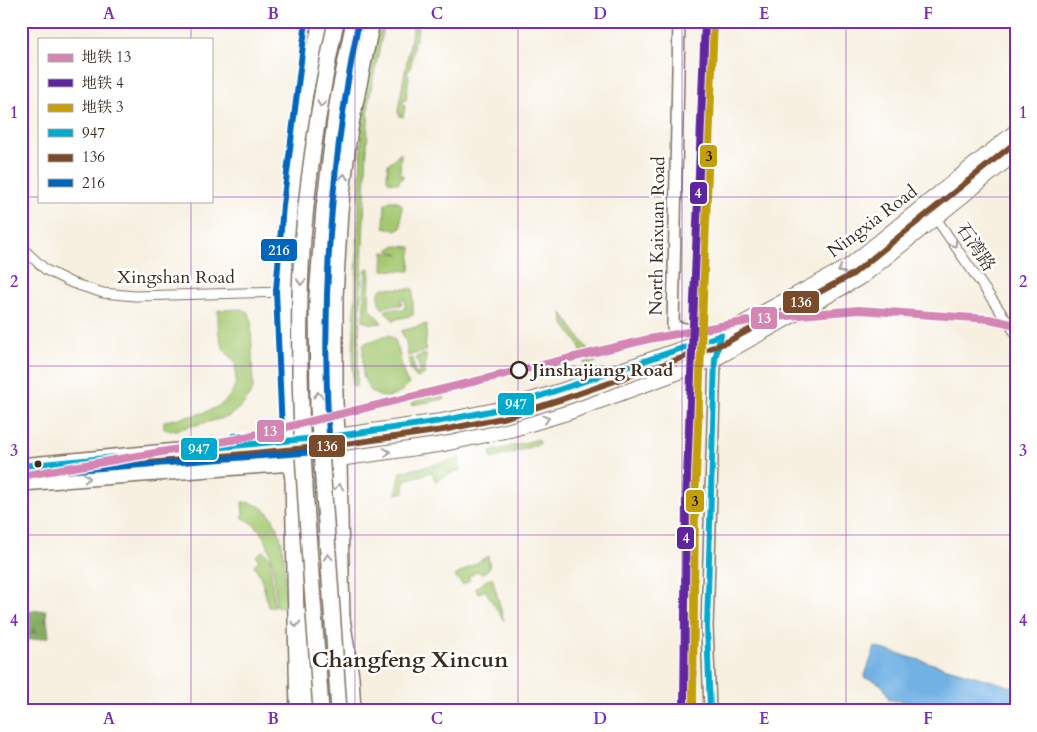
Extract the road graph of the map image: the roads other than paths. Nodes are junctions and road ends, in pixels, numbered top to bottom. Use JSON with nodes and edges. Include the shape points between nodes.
{"nodes":[{"id":1,"x":315,"y":21,"type":"edge"},
{"id":2,"x":321,"y":21,"type":"edge"},
{"id":3,"x":327,"y":21,"type":"edge"},
{"id":4,"x":336,"y":21,"type":"edge"},
{"id":5,"x":354,"y":21,"type":"edge"},
{"id":6,"x":368,"y":21,"type":"edge"},
{"id":7,"x":372,"y":21,"type":"edge"},
{"id":8,"x":679,"y":21,"type":"edge"},
{"id":9,"x":303,"y":102,"type":"junction"},
{"id":10,"x":1016,"y":131,"type":"edge"},
{"id":11,"x":348,"y":138,"type":"junction"},
{"id":12,"x":1016,"y":153,"type":"edge"},
{"id":13,"x":926,"y":204,"type":"junction"},
{"id":14,"x":936,"y":217,"type":"junction"},
{"id":15,"x":21,"y":246,"type":"edge"},
{"id":16,"x":285,"y":292,"type":"junction"},
{"id":17,"x":1016,"y":334,"type":"edge"},
{"id":18,"x":720,"y":335,"type":"junction"},
{"id":19,"x":715,"y":359,"type":"junction"},
{"id":20,"x":337,"y":436,"type":"junction"},
{"id":21,"x":291,"y":440,"type":"junction"},
{"id":22,"x":339,"y":459,"type":"junction"},
{"id":23,"x":290,"y":462,"type":"junction"},
{"id":24,"x":21,"y":466,"type":"edge"},
{"id":25,"x":293,"y":479,"type":"junction"},
{"id":26,"x":21,"y":483,"type":"edge"},
{"id":27,"x":342,"y":612,"type":"junction"},
{"id":28,"x":298,"y":711,"type":"edge"},
{"id":29,"x":309,"y":711,"type":"edge"},
{"id":30,"x":321,"y":711,"type":"edge"},
{"id":31,"x":339,"y":711,"type":"edge"},
{"id":32,"x":345,"y":711,"type":"edge"},
{"id":33,"x":353,"y":711,"type":"edge"},
{"id":34,"x":710,"y":711,"type":"edge"}],
"edges":[{"from":1,"to":9,"type":"main road"},
{"from":2,"to":9,"type":"main road"},
{"from":3,"to":9,"type":"main road","via":[[318,71]]},
{"from":4,"to":30,"type":"main road","one_way":true,"bridge":true,"via":[[320,104],[300,294],[301,409]]},
{"from":31,"to":5,"type":"main road","one_way":true,"bridge":true,"via":[[318,407],[317,296],[337,105]]},
{"from":6,"to":11,"type":"main road"},
{"from":7,"to":11,"type":"main road"},
{"from":8,"to":18,"type":"street","name":"North Kaixuan Road","via":[[673,327]]},
{"from":9,"to":16,"type":"main road"},
{"from":10,"to":13,"type":"main road","name":"Ningxia Road"},
{"from":20,"to":11,"type":"main road","one_way":true,"via":[[335,296]]},
{"from":12,"to":14,"type":"main road","name":"Ningxia Road"},
{"from":13,"to":14,"type":"street","name":"石湾路"},
{"from":13,"to":18,"type":"main road","name":"Ningxia Road","one_way":true,"via":[[849,266]]},
{"from":14,"to":17,"type":"street","name":"石湾路","one_way":true},
{"from":14,"to":19,"type":"main road","name":"Ningxia Road","via":[[864,276]]},
{"from":15,"to":16,"type":"street","name":"Xingshan Road","via":[[46,270],[103,293],[180,296]]},
{"from":16,"to":21,"type":"main road"},
{"from":18,"to":19,"type":"street"},
{"from":18,"to":20,"type":"main road","name":"Ningxia Road","via":[[505,408]]},
{"from":22,"to":19,"type":"main road","name":"Ningxia Road","one_way":true,"via":[[444,444],[510,430],[570,412]]},
{"from":19,"to":34,"type":"street","via":[[707,626]]},
{"from":20,"to":21,"type":"main road"},
{"from":20,"to":22,"type":"main road"},
{"from":21,"to":23,"type":"main road"},
{"from":21,"to":24,"type":"main road"},
{"from":22,"to":23,"type":"main road"},
{"from":27,"to":22,"type":"main road","one_way":true},
{"from":23,"to":25,"type":"main road"},
{"from":26,"to":23,"type":"main road","one_way":true},
{"from":25,"to":28,"type":"main road","one_way":true},
{"from":25,"to":29,"type":"main road","via":[[303,536]]},
{"from":27,"to":32,"type":"main road"},
{"from":27,"to":33,"type":"main road"}]}
